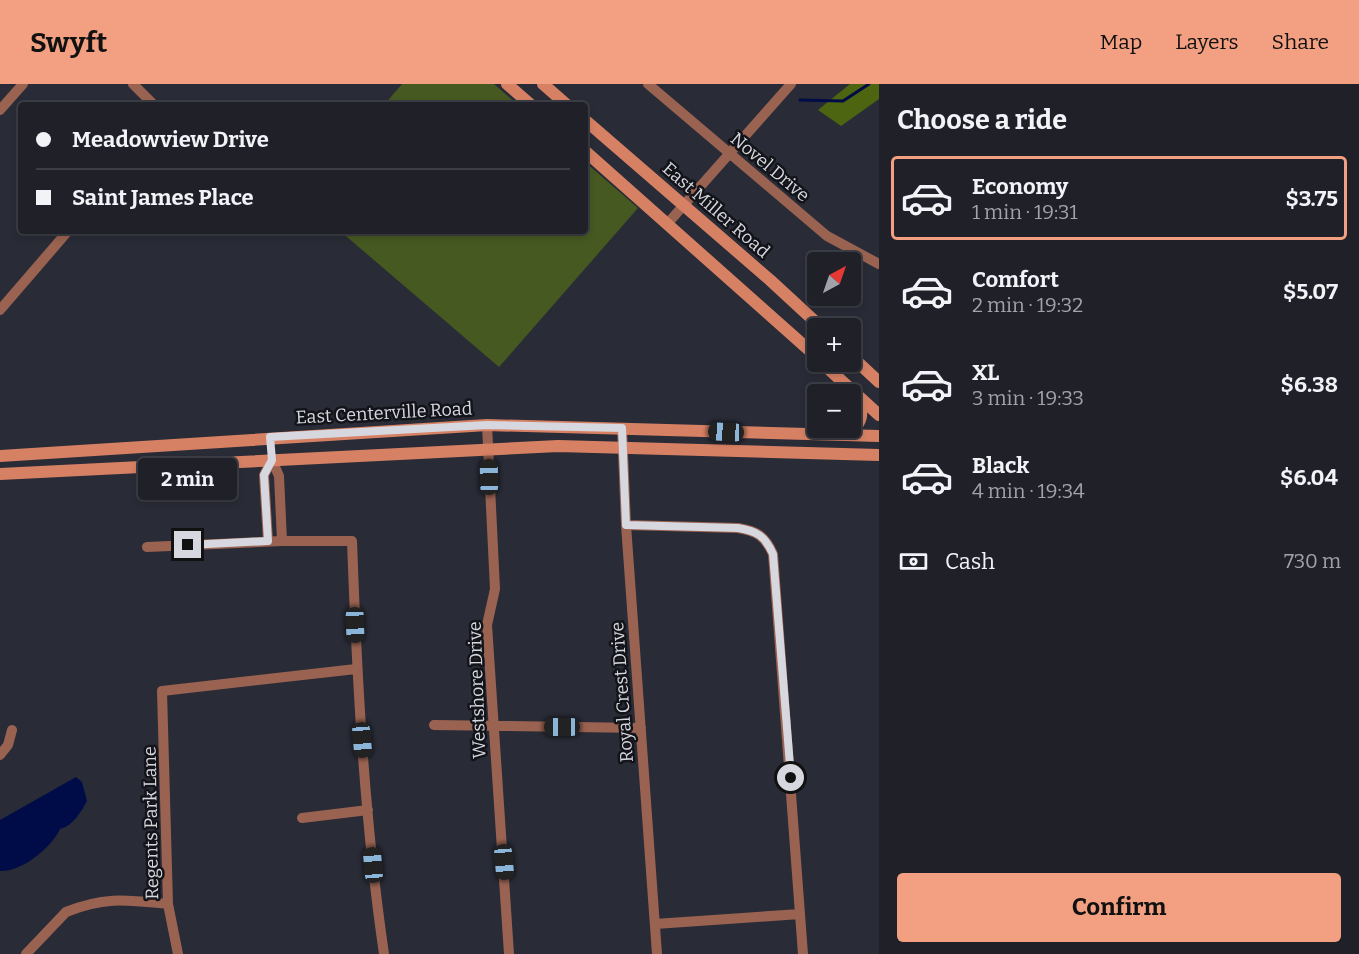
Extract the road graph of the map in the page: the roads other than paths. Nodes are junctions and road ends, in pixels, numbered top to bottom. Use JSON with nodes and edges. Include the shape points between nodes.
{"nodes":[{"id":1,"x":23,"y":84,"type":"edge"},
{"id":2,"x":133,"y":84,"type":"edge"},
{"id":3,"x":507,"y":84,"type":"edge"},
{"id":4,"x":543,"y":84,"type":"edge"},
{"id":5,"x":648,"y":84,"type":"edge"},
{"id":6,"x":791,"y":84,"type":"edge"},
{"id":7,"x":151,"y":102,"type":"edge"},
{"id":8,"x":528,"y":102,"type":"edge"},
{"id":9,"x":564,"y":102,"type":"edge"},
{"id":10,"x":0,"y":110,"type":"edge"},
{"id":11,"x":588,"y":123,"type":"edge"},
{"id":12,"x":588,"y":154,"type":"edge"},
{"id":13,"x":730,"y":154,"type":"junction"},
{"id":14,"x":684,"y":206,"type":"junction"},
{"id":15,"x":668,"y":223,"type":"junction"},
{"id":16,"x":65,"y":234,"type":"edge"},
{"id":17,"x":879,"y":264,"type":"edge"},
{"id":18,"x":0,"y":310,"type":"edge"},
{"id":19,"x":811,"y":318,"type":"edge"},
{"id":20,"x":807,"y":348,"type":"edge"},
{"id":21,"x":861,"y":366,"type":"edge"},
{"id":22,"x":832,"y":372,"type":"edge"},
{"id":23,"x":879,"y":382,"type":"edge"},
{"id":24,"x":845,"y":384,"type":"edge"},
{"id":25,"x":861,"y":399,"type":"edge"},
{"id":26,"x":879,"y":415,"type":"edge"},
{"id":27,"x":487,"y":425,"type":"junction"},
{"id":28,"x":622,"y":428,"type":"junction"},
{"id":29,"x":780,"y":433,"type":"junction"},
{"id":30,"x":807,"y":434,"type":"edge"},
{"id":31,"x":861,"y":436,"type":"edge"},
{"id":32,"x":879,"y":436,"type":"edge"},
{"id":33,"x":270,"y":437,"type":"junction"},
{"id":34,"x":129,"y":447,"type":"junction"},
{"id":35,"x":624,"y":447,"type":"junction"},
{"id":36,"x":488,"y":448,"type":"junction"},
{"id":37,"x":780,"y":451,"type":"junction"},
{"id":38,"x":20,"y":454,"type":"junction"},
{"id":39,"x":879,"y":455,"type":"edge"},
{"id":40,"x":0,"y":456,"type":"edge"},
{"id":41,"x":272,"y":460,"type":"junction"},
{"id":42,"x":131,"y":467,"type":"junction"},
{"id":43,"x":21,"y":473,"type":"junction"},
{"id":44,"x":0,"y":474,"type":"edge"},
{"id":45,"x":626,"y":525,"type":"junction"},
{"id":46,"x":268,"y":541,"type":"junction"},
{"id":47,"x":282,"y":541,"type":"junction"},
{"id":48,"x":147,"y":548,"type":"dead end"},
{"id":49,"x":356,"y":669,"type":"junction"},
{"id":50,"x":434,"y":725,"type":"dead end"},
{"id":51,"x":494,"y":726,"type":"junction"},
{"id":52,"x":641,"y":728,"type":"junction"},
{"id":53,"x":12,"y":730,"type":"dead end"},
{"id":54,"x":0,"y":755,"type":"edge"},
{"id":55,"x":368,"y":810,"type":"junction"},
{"id":56,"x":302,"y":818,"type":"dead end"},
{"id":57,"x":168,"y":904,"type":"junction"},
{"id":58,"x":800,"y":914,"type":"junction"},
{"id":59,"x":655,"y":924,"type":"junction"},
{"id":60,"x":26,"y":954,"type":"edge"},
{"id":61,"x":178,"y":954,"type":"edge"},
{"id":62,"x":384,"y":954,"type":"edge"},
{"id":63,"x":510,"y":954,"type":"edge"},
{"id":64,"x":657,"y":954,"type":"edge"},
{"id":65,"x":803,"y":954,"type":"edge"}],
"edges":[{"from":1,"to":10,"type":"street"},
{"from":2,"to":7,"type":"street"},
{"from":3,"to":8,"type":"main road"},
{"from":4,"to":9,"type":"main road"},
{"from":5,"to":13,"type":"street","name":"Novel Drive"},
{"from":6,"to":13,"type":"street"},
{"from":11,"to":14,"type":"main road","name":"East Miller Road"},
{"from":12,"to":15,"type":"main road"},
{"from":13,"to":14,"type":"street"},
{"from":13,"to":17,"type":"street","name":"Novel Drive","via":[[827,236]]},
{"from":14,"to":15,"type":"street"},
{"from":14,"to":19,"type":"main road","name":"East Miller Road"},
{"from":15,"to":20,"type":"main road"},
{"from":16,"to":18,"type":"street"},
{"from":21,"to":23,"type":"main road"},
{"from":22,"to":24,"type":"main road"},
{"from":25,"to":26,"type":"main road"},
{"from":27,"to":28,"type":"main road","name":"East Centerville Road"},
{"from":27,"to":33,"type":"main road","name":"East Centerville Road"},
{"from":27,"to":36,"type":"street","name":"Westshore Drive"},
{"from":28,"to":29,"type":"main road","name":"East Centerville Road"},
{"from":28,"to":35,"type":"street","name":"Royal Crest Drive"},
{"from":29,"to":30,"type":"main road","name":"East Centerville Road"},
{"from":29,"to":37,"type":"main road"},
{"from":31,"to":32,"type":"main road","name":"East Centerville Road"},
{"from":33,"to":34,"type":"main road","name":"East Centerville Road"},
{"from":33,"to":41,"type":"main road"},
{"from":34,"to":38,"type":"main road","name":"East Centerville Road"},
{"from":34,"to":42,"type":"main road"},
{"from":35,"to":36,"type":"main road"},
{"from":35,"to":37,"type":"main road"},
{"from":35,"to":45,"type":"street","name":"Royal Crest Drive"},
{"from":36,"to":41,"type":"main road"},
{"from":36,"to":51,"type":"street","name":"Westshore Drive","via":[[495,589],[487,625]]},
{"from":37,"to":39,"type":"main road"},
{"from":38,"to":40,"type":"main road","name":"East Centerville Road"},
{"from":38,"to":43,"type":"main road"},
{"from":41,"to":42,"type":"main road"},
{"from":41,"to":46,"type":"street","via":[[264,475]]},
{"from":41,"to":47,"type":"street","via":[[279,476]]},
{"from":42,"to":43,"type":"main road"},
{"from":43,"to":44,"type":"main road"},
{"from":45,"to":52,"type":"street","name":"Royal Crest Drive"},
{"from":45,"to":58,"type":"street","via":[[738,528],[754,531],[767,540],[773,554]]},
{"from":46,"to":47,"type":"street"},
{"from":46,"to":48,"type":"street"},
{"from":47,"to":49,"type":"street","via":[[352,541]]},
{"from":49,"to":55,"type":"street"},
{"from":49,"to":57,"type":"street","name":"Regents Park Lane","via":[[162,691]]},
{"from":50,"to":51,"type":"street"},
{"from":51,"to":52,"type":"street"},
{"from":51,"to":63,"type":"street","name":"Westshore Drive"},
{"from":52,"to":59,"type":"street","name":"Royal Crest Drive"},
{"from":53,"to":54,"type":"street"},
{"from":55,"to":56,"type":"street"},
{"from":55,"to":62,"type":"street"},
{"from":57,"to":60,"type":"street","via":[[116,898],[73,909]]},
{"from":57,"to":61,"type":"street","name":"Regents Park Lane"},
{"from":58,"to":59,"type":"street"},
{"from":58,"to":65,"type":"street"},
{"from":59,"to":64,"type":"street","name":"Royal Crest Drive"}]}
